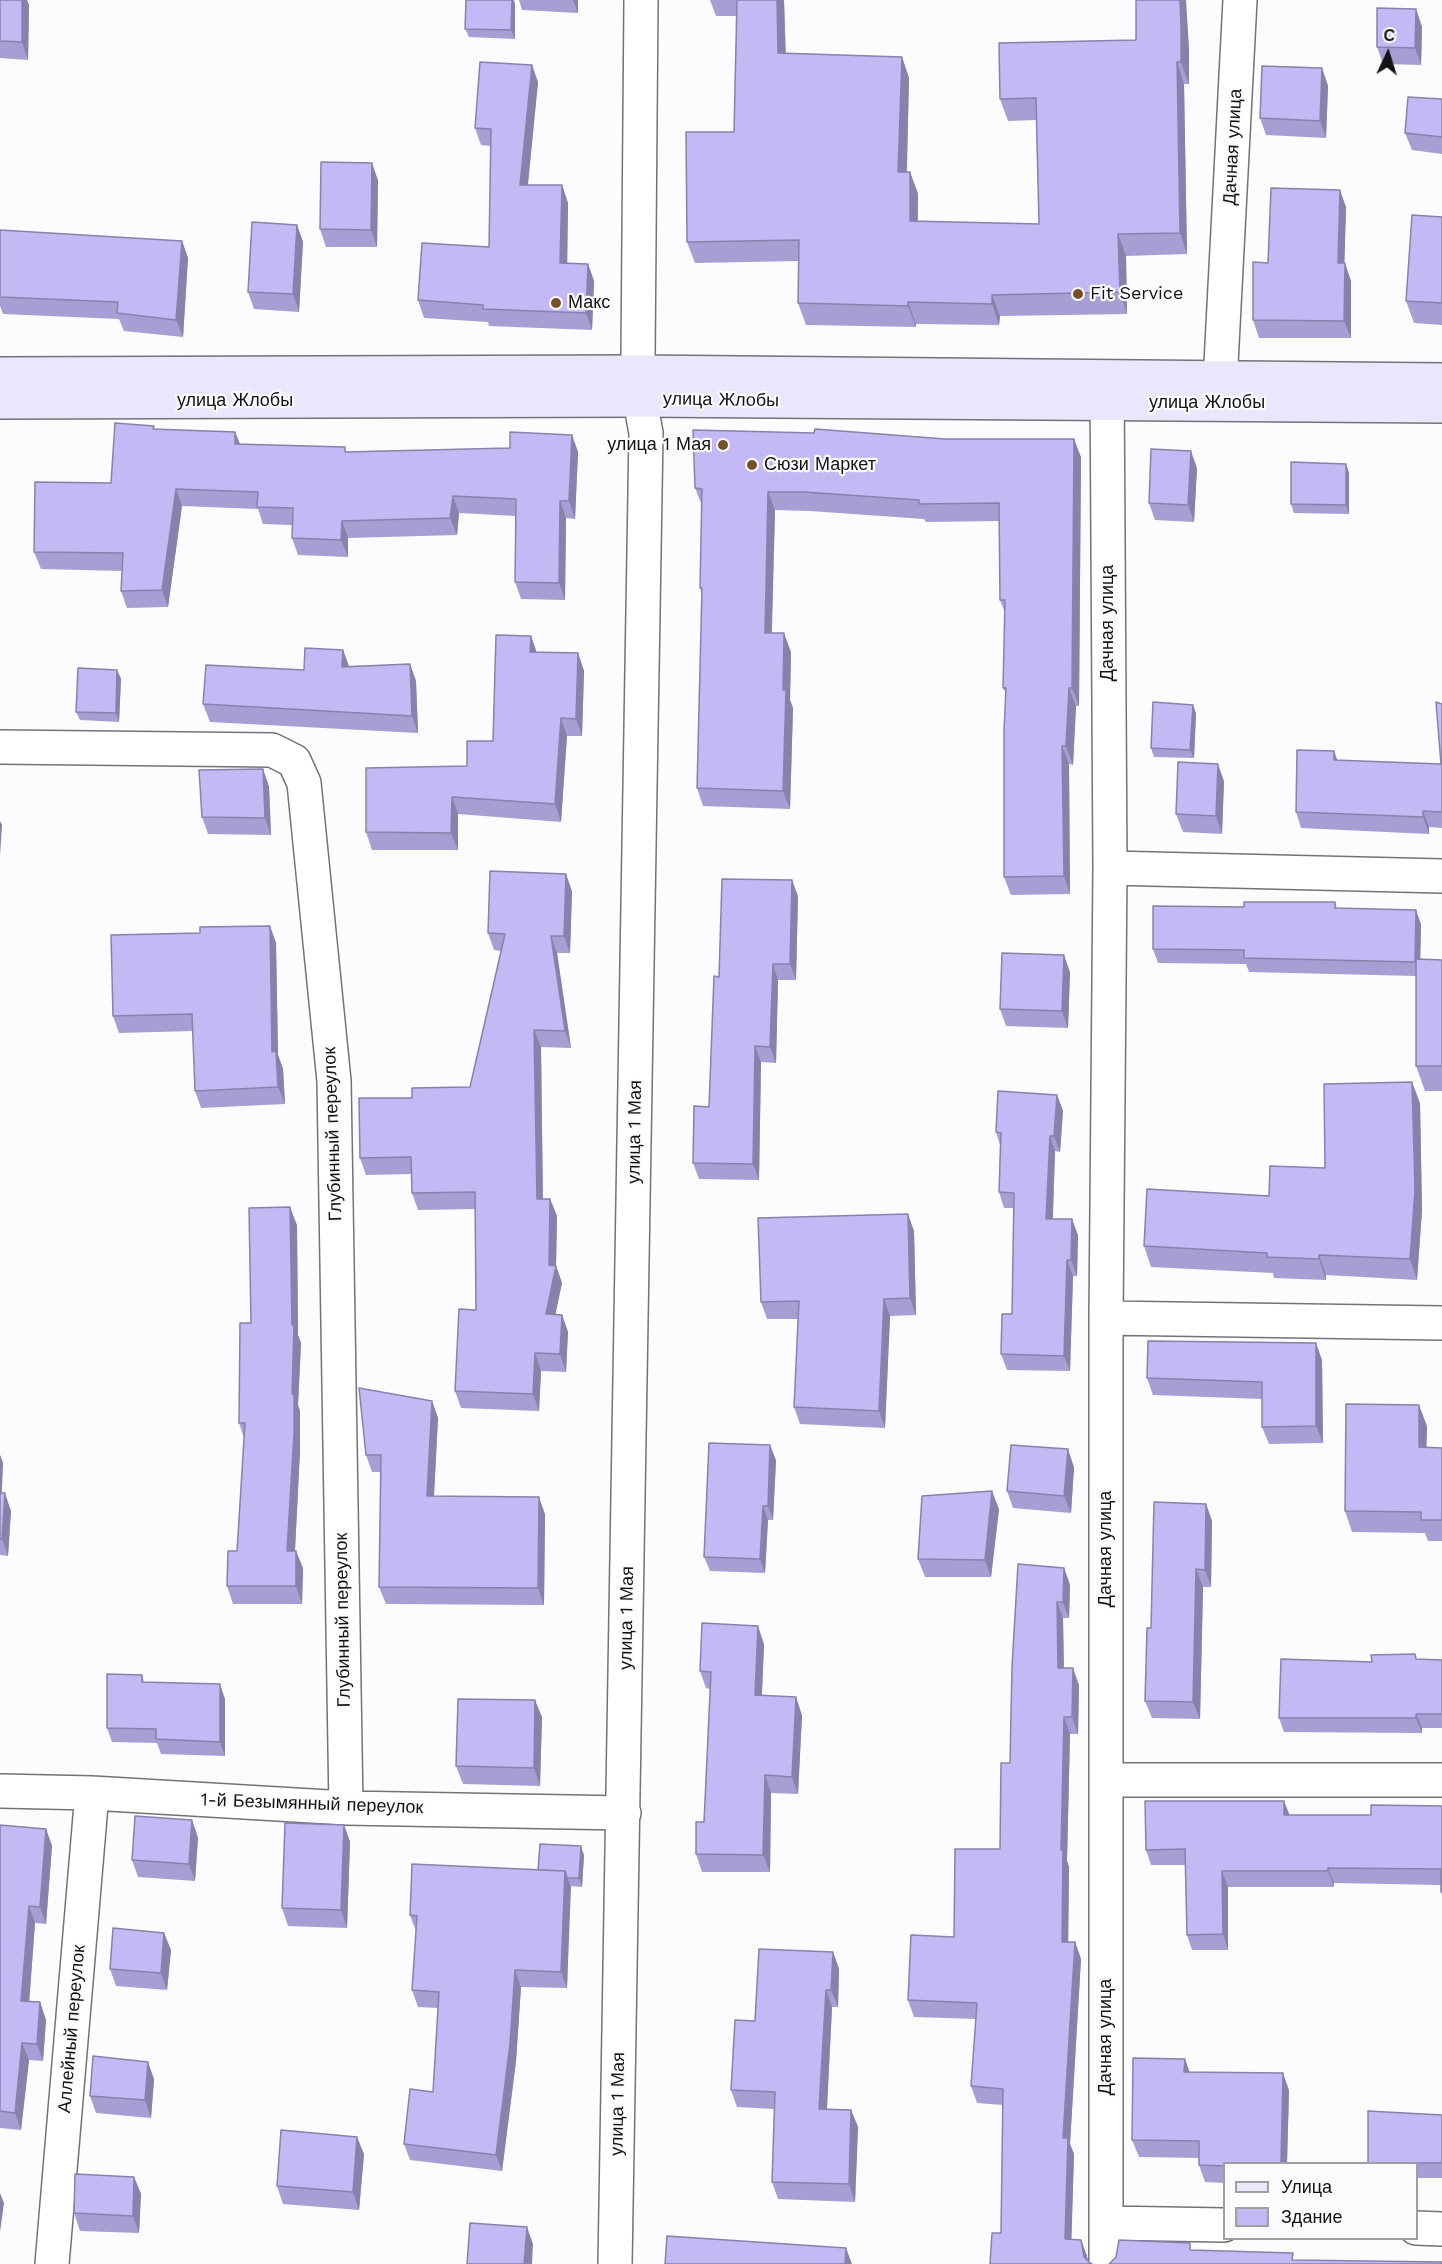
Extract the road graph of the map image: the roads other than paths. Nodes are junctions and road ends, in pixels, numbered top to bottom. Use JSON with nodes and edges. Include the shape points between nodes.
{"nodes":[{"id":1,"x":640,"y":0,"type":"edge"},
{"id":2,"x":1240,"y":0,"type":"edge"},
{"id":3,"x":0,"y":374,"type":"edge"},
{"id":4,"x":1442,"y":380,"type":"edge"},
{"id":5,"x":639,"y":386,"type":"junction"},
{"id":6,"x":1220,"y":390,"type":"junction"},
{"id":7,"x":1107,"y":391,"type":"junction"},
{"id":8,"x":0,"y":402,"type":"edge"},
{"id":9,"x":1442,"y":406,"type":"edge"},
{"id":10,"x":0,"y":747,"type":"edge"},
{"id":11,"x":1110,"y":868,"type":"junction"},
{"id":12,"x":1442,"y":876,"type":"edge"},
{"id":13,"x":1106,"y":1318,"type":"junction"},
{"id":14,"x":1442,"y":1323,"type":"edge"},
{"id":15,"x":1106,"y":1780,"type":"junction"},
{"id":16,"x":1442,"y":1780,"type":"edge"},
{"id":17,"x":0,"y":1791,"type":"edge"},
{"id":18,"x":92,"y":1793,"type":"junction"},
{"id":19,"x":346,"y":1808,"type":"junction"},
{"id":20,"x":624,"y":1813,"type":"junction"},
{"id":21,"x":1107,"y":2223,"type":"junction"},
{"id":22,"x":1223,"y":2225,"type":"edge"},
{"id":23,"x":1418,"y":2228,"type":"edge"},
{"id":24,"x":1442,"y":2229,"type":"edge"},
{"id":25,"x":52,"y":2264,"type":"edge"},
{"id":26,"x":615,"y":2264,"type":"edge"},
{"id":27,"x":1106,"y":2264,"type":"edge"}],
"edges":[{"from":1,"to":5,"type":"street","name":"улица 1 Мая"},
{"from":2,"to":6,"type":"street","name":"Дачная улица"},
{"from":3,"to":5,"type":"main road"},
{"from":4,"to":6,"type":"main road","name":"улица Жлобы"},
{"from":5,"to":7,"type":"main road","name":"улица Жлобы"},
{"from":5,"to":8,"type":"main road","name":"улица Жлобы"},
{"from":5,"to":20,"type":"street","name":"улица 1 Мая","via":[[646,433]]},
{"from":6,"to":7,"type":"main road","name":"улица Жлобы"},
{"from":6,"to":9,"type":"main road","name":"улица Жлобы"},
{"from":7,"to":11,"type":"street","name":"Дачная улица"},
{"from":10,"to":19,"type":"street","name":"Глубинный переулок","via":[[272,750],[294,761],[304,783],[334,1081]]},
{"from":11,"to":12,"type":"street"},
{"from":11,"to":13,"type":"street","name":"Дачная улица"},
{"from":13,"to":14,"type":"street"},
{"from":13,"to":15,"type":"street","name":"Дачная улица"},
{"from":15,"to":16,"type":"street"},
{"from":15,"to":21,"type":"street","name":"Дачная улица"},
{"from":17,"to":18,"type":"street","name":"1-й Безымянный переулок"},
{"from":18,"to":19,"type":"street","name":"1-й Безымянный переулок"},
{"from":18,"to":25,"type":"street","name":"Аллейный переулок"},
{"from":19,"to":20,"type":"street","name":"1-й Безымянный переулок"},
{"from":20,"to":26,"type":"street","name":"улица 1 Мая"},
{"from":21,"to":22,"type":"street"},
{"from":21,"to":27,"type":"street","name":"Дачная улица"},
{"from":23,"to":24,"type":"street"}]}
